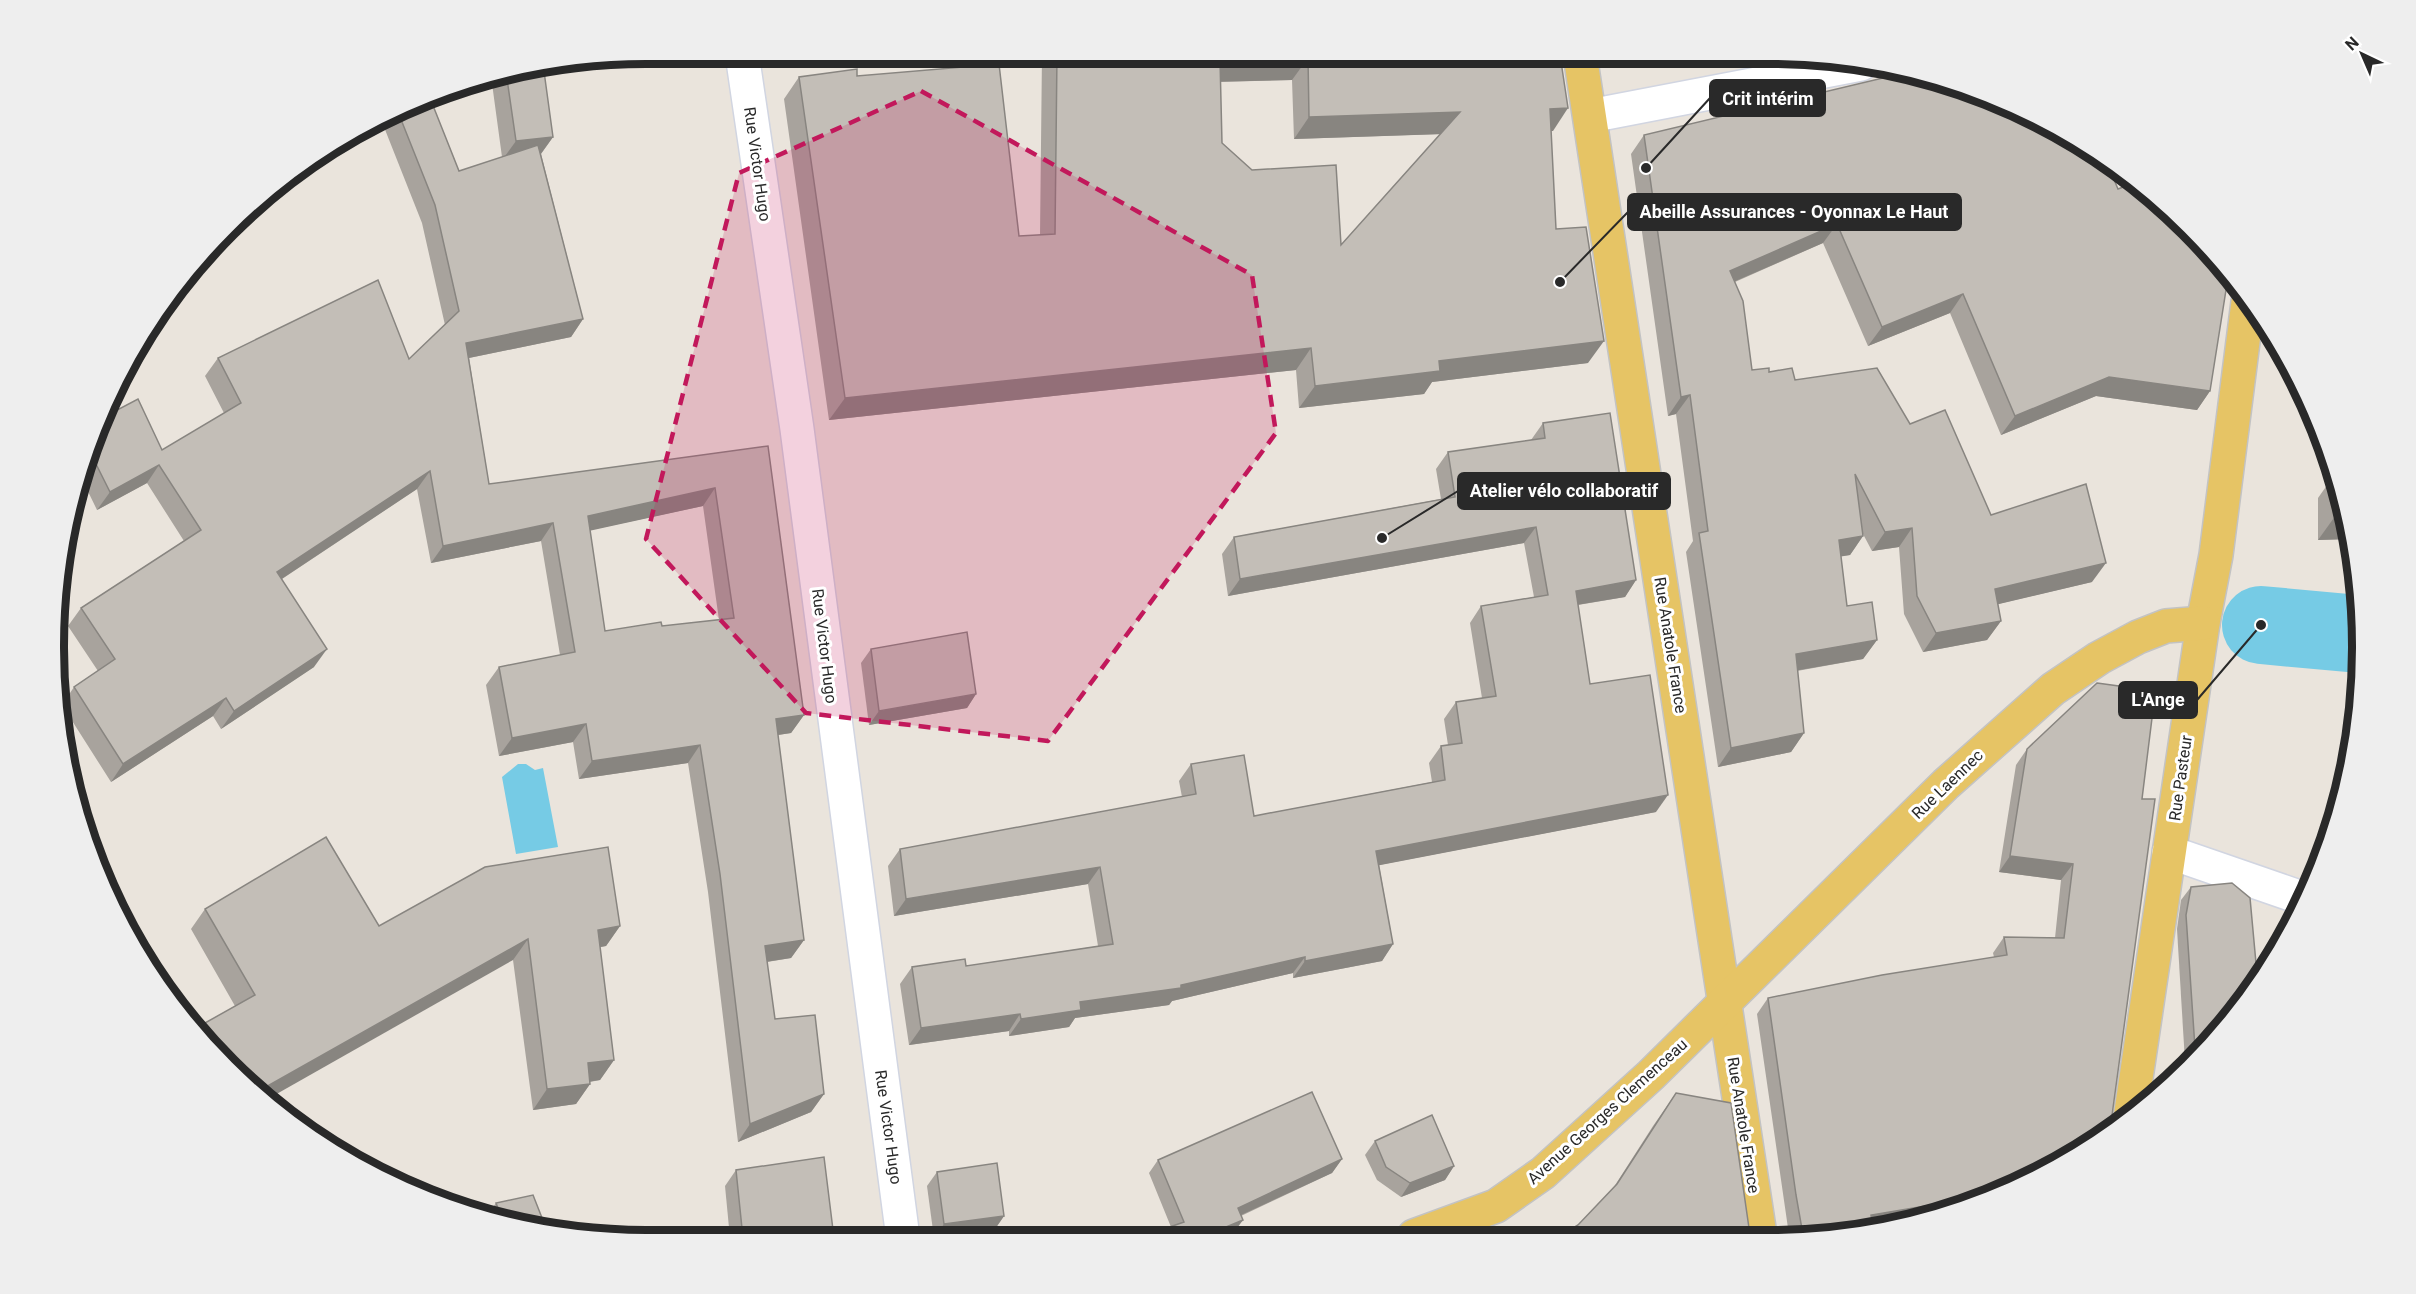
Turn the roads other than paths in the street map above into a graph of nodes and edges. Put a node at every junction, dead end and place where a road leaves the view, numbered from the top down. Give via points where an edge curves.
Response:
1 (743, 64) edge
2 (1581, 64) edge
3 (1838, 68) edge
4 (1590, 116) junction
5 (2246, 313) edge
6 (2203, 623) junction
7 (2169, 852) junction
8 (2295, 896) edge
9 (1725, 999) junction
10 (2136, 1099) edge
11 (902, 1230) edge
12 (1430, 1230) edge
13 (1760, 1230) edge

1 - 11 street, Rue Victor Hugo via 797,429
2 - 4 main road, Rue Anatole France
3 - 4 street
4 - 9 main road, Rue Anatole France
5 - 6 main road, Rue Pasteur via 2216,555
6 - 7 main road, Rue Pasteur
6 - 9 main road, Rue Laennec via 2166,626 2138,637 2053,689 1946,784
7 - 8 street
7 - 10 main road, Rue Pasteur
9 - 12 main road, Avenue Georges Clemenceau via 1651,1075 1543,1173 1496,1206
9 - 13 main road, Rue Anatole France

